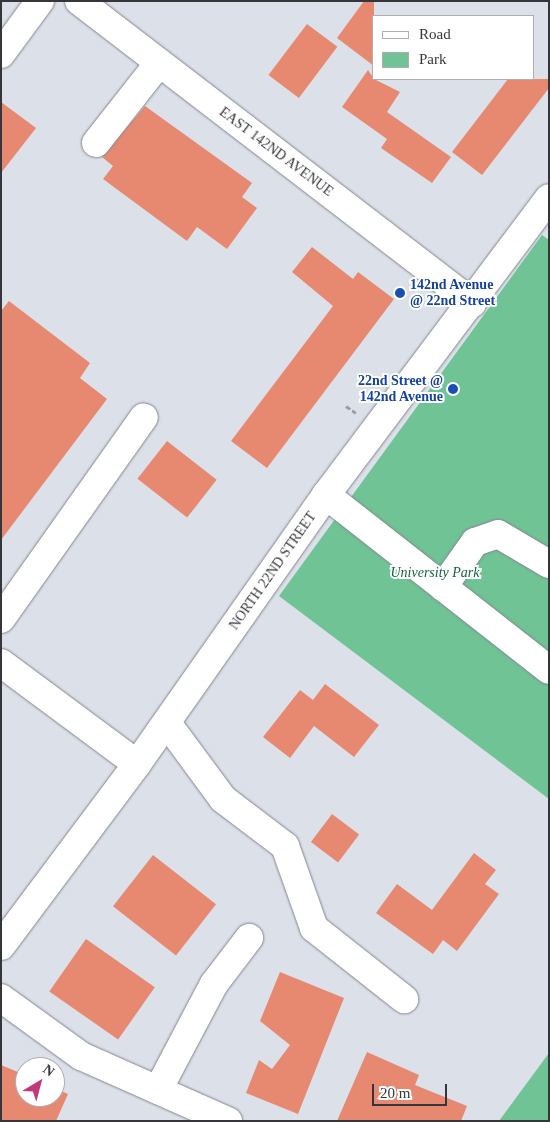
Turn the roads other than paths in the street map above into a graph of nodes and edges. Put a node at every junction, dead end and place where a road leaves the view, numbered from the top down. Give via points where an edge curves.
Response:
1 (40, 1) edge
2 (79, 1) edge
3 (1, 54) edge
4 (159, 63) junction
5 (96, 143) dead end
6 (549, 198) edge
7 (472, 303) junction
8 (144, 416) dead end
9 (326, 495) junction
10 (549, 564) edge
11 (443, 587) junction
12 (1, 620) edge
13 (1, 663) edge
14 (549, 670) edge
15 (167, 723) junction
16 (137, 764) junction
17 (249, 938) dead end
18 (1, 946) edge
19 (1, 998) edge
20 (404, 999) dead end
21 (158, 1090) junction
22 (228, 1121) edge

1 - 3 street
2 - 4 street, EAST 142ND AVENUE
4 - 5 street
4 - 7 street, EAST 142ND AVENUE
6 - 7 street, NORTH 22ND STREET
7 - 9 street, NORTH 22ND STREET
8 - 12 street
9 - 11 street
9 - 15 street, NORTH 22ND STREET
10 - 11 street via 498,534 475,542
11 - 14 street
13 - 16 street
15 - 16 street, NORTH 22ND STREET
15 - 20 street via 224,799 285,846 314,928
16 - 18 street, NORTH 22ND STREET
17 - 21 street via 214,984
19 - 21 street via 81,1056
21 - 22 street

